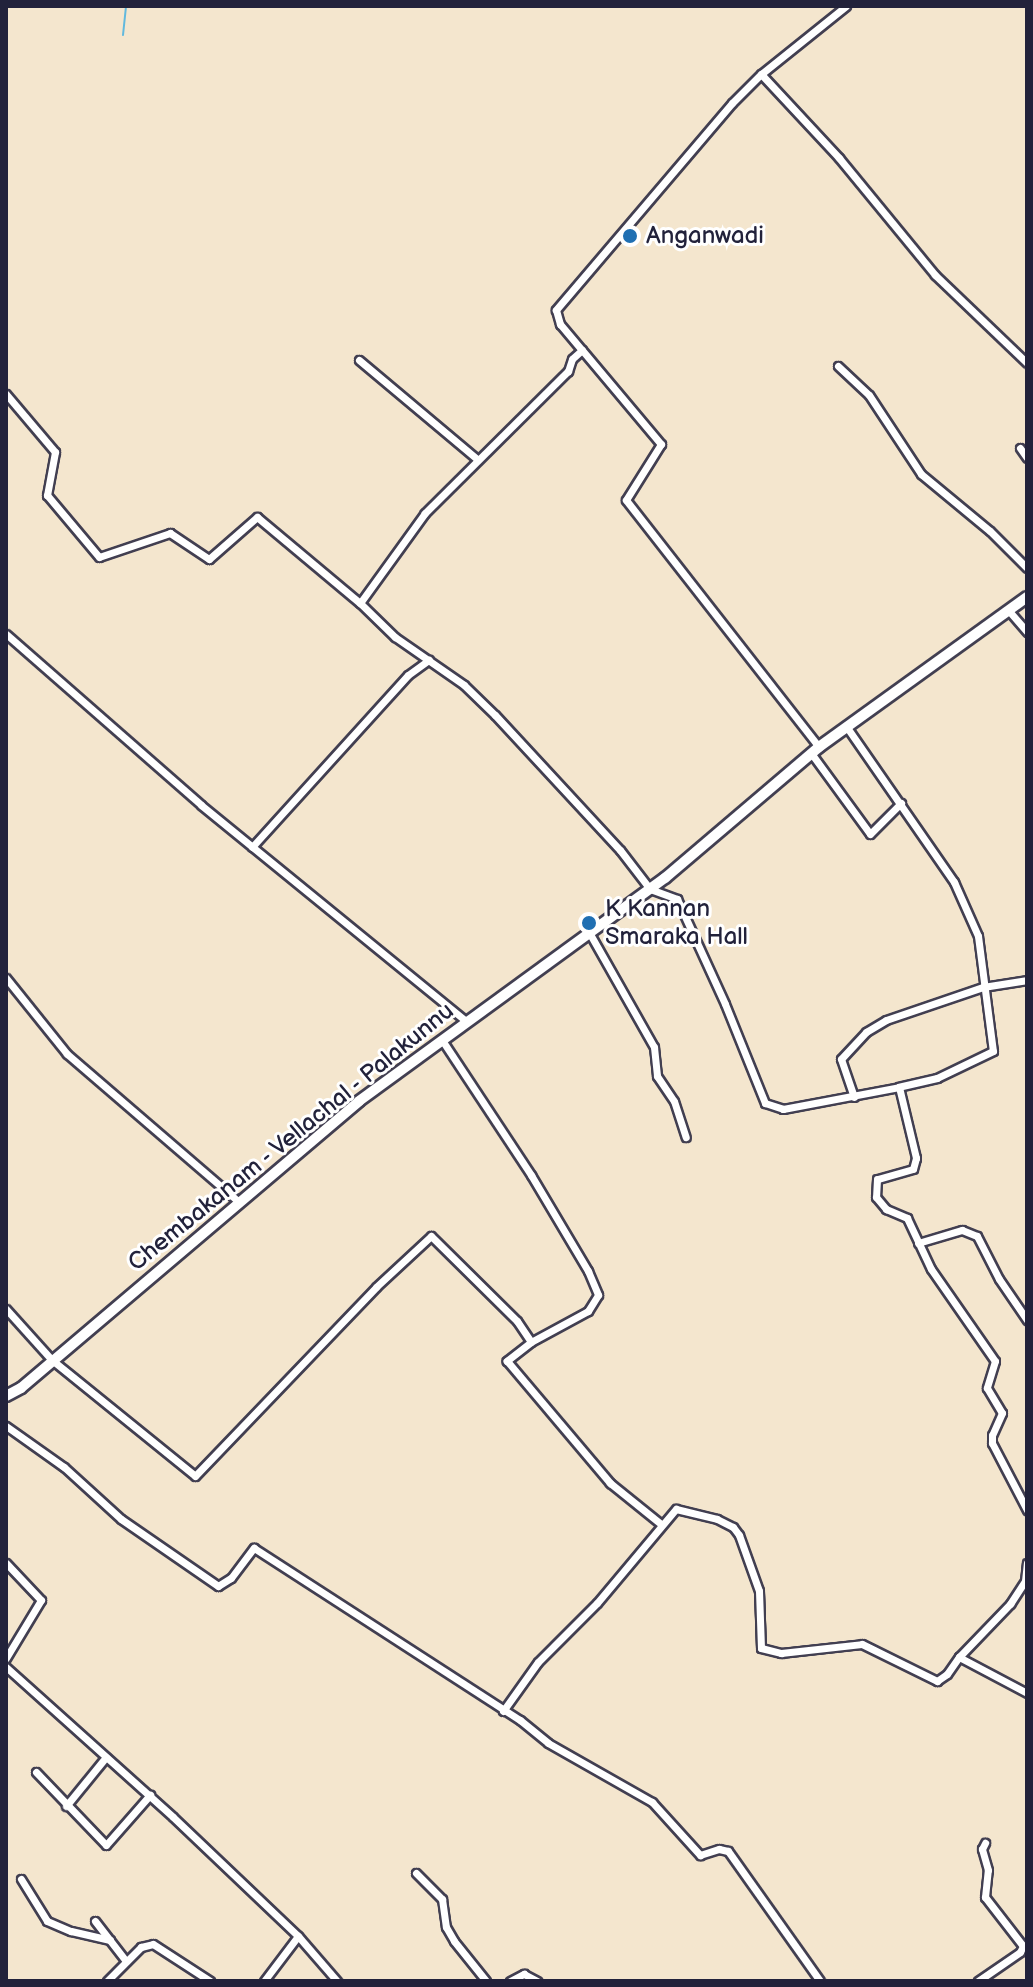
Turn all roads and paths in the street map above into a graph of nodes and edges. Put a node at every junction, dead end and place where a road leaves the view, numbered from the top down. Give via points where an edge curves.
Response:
1 (846, 6) edge
2 (761, 74) junction
3 (582, 350) junction
4 (359, 360) dead end
5 (1027, 363) edge
6 (838, 366) dead end
7 (6, 394) edge
8 (1020, 448) dead end
9 (1027, 458) edge
10 (478, 460) junction
11 (1027, 568) edge
12 (1027, 597) edge
13 (360, 603) junction
14 (1009, 611) junction
15 (1027, 632) edge
16 (6, 634) edge
17 (429, 660) junction
18 (846, 726) junction
19 (815, 750) junction
20 (901, 803) junction
21 (252, 847) junction
22 (650, 889) junction
23 (590, 934) junction
24 (6, 978) edge
25 (1027, 980) edge
26 (983, 987) junction
27 (466, 1021) junction
28 (442, 1040) junction
29 (899, 1087) junction
30 (854, 1097) junction
31 (686, 1137) dead end
32 (239, 1202) junction
33 (918, 1243) junction
34 (6, 1309) edge
35 (1027, 1320) edge
36 (531, 1342) junction
37 (52, 1360) junction
38 (6, 1396) edge
39 (6, 1426) edge
40 (1027, 1510) edge
41 (661, 1524) junction
42 (6, 1563) edge
43 (1027, 1563) edge
44 (959, 1657) junction
45 (6, 1658) edge
46 (6, 1667) edge
47 (1027, 1693) edge
48 (503, 1711) junction
49 (106, 1757) junction
50 (36, 1772) dead end
51 (150, 1795) junction
52 (66, 1806) junction
53 (985, 1843) dead end
54 (416, 1873) dead end
55 (21, 1879) dead end
56 (95, 1921) dead end
57 (298, 1936) junction
58 (110, 1940) junction
59 (126, 1961) junction
60 (107, 1981) edge
61 (210, 1981) edge
62 (264, 1981) edge
63 (337, 1981) edge
64 (486, 1981) edge
65 (510, 1981) edge
66 (537, 1981) edge
67 (820, 1981) edge
68 (978, 1981) edge

1 - 2 street
2 - 3 street via 556,310 560,324
2 - 5 street via 935,275
3 - 10 street via 568,371
3 - 19 street via 661,444 626,500
4 - 10 street
6 - 11 street via 869,395 921,474
7 - 13 street via 55,452 47,495 99,557 170,533 209,559 257,517
8 - 9 street
10 - 13 street via 425,513
12 - 14 main road, Chembakanam - Vellachal - Palakunnu
13 - 17 street
14 - 15 street
14 - 18 main road, Chembakanam - Vellachal - Palakunnu
16 - 21 street
17 - 21 street via 408,675
17 - 22 street via 495,715
18 - 19 main road, Chembakanam - Vellachal - Palakunnu
18 - 20 street
19 - 20 street via 870,834
19 - 22 main road, Chembakanam - Vellachal - Palakunnu
20 - 26 street via 954,882 978,936
21 - 27 street
22 - 23 main road, Chembakanam - Vellachal - Palakunnu
22 - 30 street via 677,899 765,1103 783,1109
23 - 27 main road, Chembakanam - Vellachal - Palakunnu
23 - 31 street via 654,1047 657,1076 674,1101
24 - 32 street via 67,1054
25 - 26 street
26 - 29 street via 993,1051 937,1078
26 - 30 street via 886,1020 866,1032 841,1059
27 - 28 main road, Chembakanam - Vellachal - Palakunnu
28 - 32 main road, Chembakanam - Vellachal - Palakunnu via 359,1101
28 - 36 street via 531,1175 598,1295 588,1311
29 - 30 street
29 - 33 street via 916,1158 913,1169 877,1179 876,1197 886,1209 907,1218
32 - 37 main road, Chembakanam - Vellachal - Palakunnu
33 - 35 street via 962,1230 977,1236
33 - 40 street via 995,1361 987,1388 1002,1413 992,1443
34 - 37 street
36 - 37 street via 517,1321 431,1236 195,1476
36 - 41 street via 507,1361 610,1483
37 - 38 main road, Chembakanam - Vellachal - Palakunnu
39 - 48 street via 64,1467 121,1519 218,1586 254,1548
41 - 44 street via 682,1509 733,1527 759,1591 758,1644 765,1650 801,1653 862,1644 937,1681
41 - 48 street via 597,1603 538,1662
42 - 45 street via 41,1600
43 - 44 street via 1025,1581 1010,1604
44 - 47 street
46 - 49 street
48 - 67 street via 652,1802 700,1855 728,1851
49 - 51 street
49 - 52 street
50 - 52 street
51 - 52 street via 106,1845
51 - 57 street
53 - 68 street via 985,1897 1023,1946
54 - 64 street via 442,1899 446,1927
55 - 58 street via 47,1921
56 - 58 street
57 - 62 street
57 - 63 street
58 - 59 street
59 - 60 street
59 - 61 street via 153,1944
65 - 66 street via 524,1974

